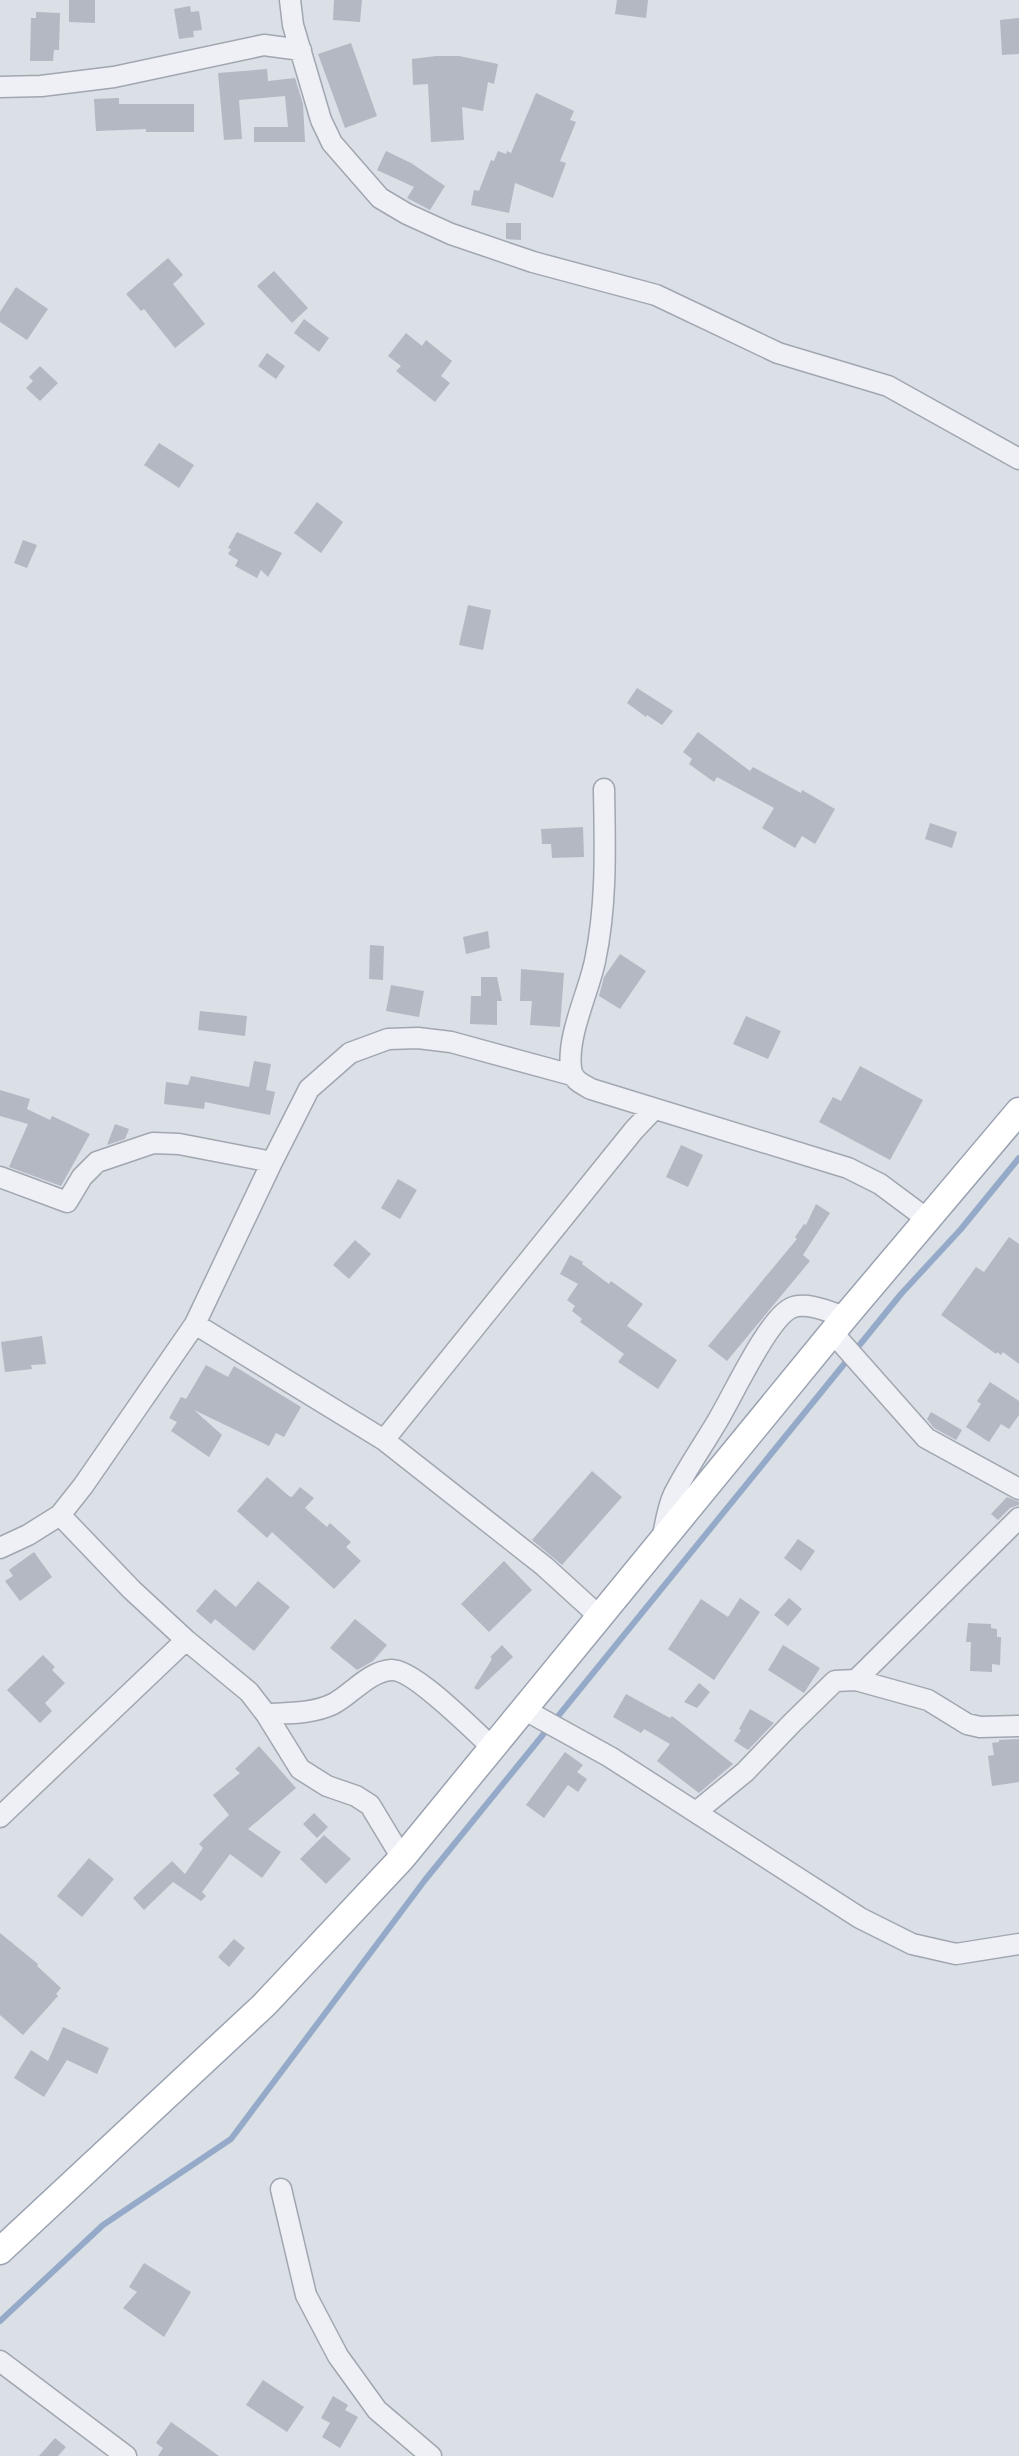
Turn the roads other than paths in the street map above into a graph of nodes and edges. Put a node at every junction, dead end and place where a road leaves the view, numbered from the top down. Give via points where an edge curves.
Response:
1 (290, 0) edge
2 (293, 25) junction
3 (264, 45) junction
4 (301, 50) junction
5 (0, 87) edge
6 (1014, 452) edge
7 (604, 789) dead end
8 (572, 1075) junction
9 (628, 1101) junction
10 (654, 1109) junction
11 (1015, 1123) edge
12 (634, 1130) junction
13 (272, 1162) junction
14 (0, 1177) edge
15 (927, 1219) junction
16 (195, 1324) junction
17 (838, 1325) junction
18 (384, 1440) junction
19 (1019, 1489) edge
20 (60, 1515) junction
21 (1019, 1518) edge
22 (661, 1543) junction
23 (0, 1548) edge
24 (600, 1617) junction
25 (186, 1640) junction
26 (856, 1680) junction
27 (525, 1710) junction
28 (266, 1714) junction
29 (1019, 1726) edge
30 (493, 1748) junction
31 (696, 1812) junction
32 (0, 1817) edge
33 (402, 1858) junction
34 (1019, 1944) edge
35 (281, 2189) dead end
36 (0, 2251) edge
37 (0, 2361) edge
38 (126, 2456) edge
39 (431, 2456) edge

1 - 2 street
2 - 3 street
2 - 4 street
3 - 4 street
3 - 5 street via 114,77
4 - 6 street via 332,143 380,198 407,214 533,262 656,295 778,353 888,386
7 - 8 street via 606,877 595,961 571,1048
8 - 9 street via 591,1089
8 - 13 street via 451,1042 388,1039 350,1053 309,1089
9 - 10 street
9 - 12 street
10 - 12 street
10 - 15 street via 848,1168
11 - 15 main road
12 - 18 street
13 - 14 street via 153,1143 97,1162 67,1202
13 - 16 street
15 - 17 main road
16 - 18 street
16 - 20 street
17 - 19 street via 926,1438
17 - 22 main road
17 - 22 street via 816,1308 796,1305 786,1311 749,1363 685,1474
18 - 24 street
20 - 23 street
20 - 25 street
21 - 26 street
22 - 24 main road
24 - 27 main road
25 - 28 street via 249,1692
25 - 32 street
26 - 29 street via 928,1700 967,1724
26 - 31 street via 835,1681 745,1772
27 - 30 main road
27 - 31 street
28 - 30 street via 332,1704 392,1670 428,1689
28 - 33 street via 300,1769 370,1805
30 - 33 main road
31 - 34 street via 860,1918 912,1944 956,1954
33 - 36 main road via 264,2005
35 - 39 street via 306,2295 338,2356 377,2410
37 - 38 street

